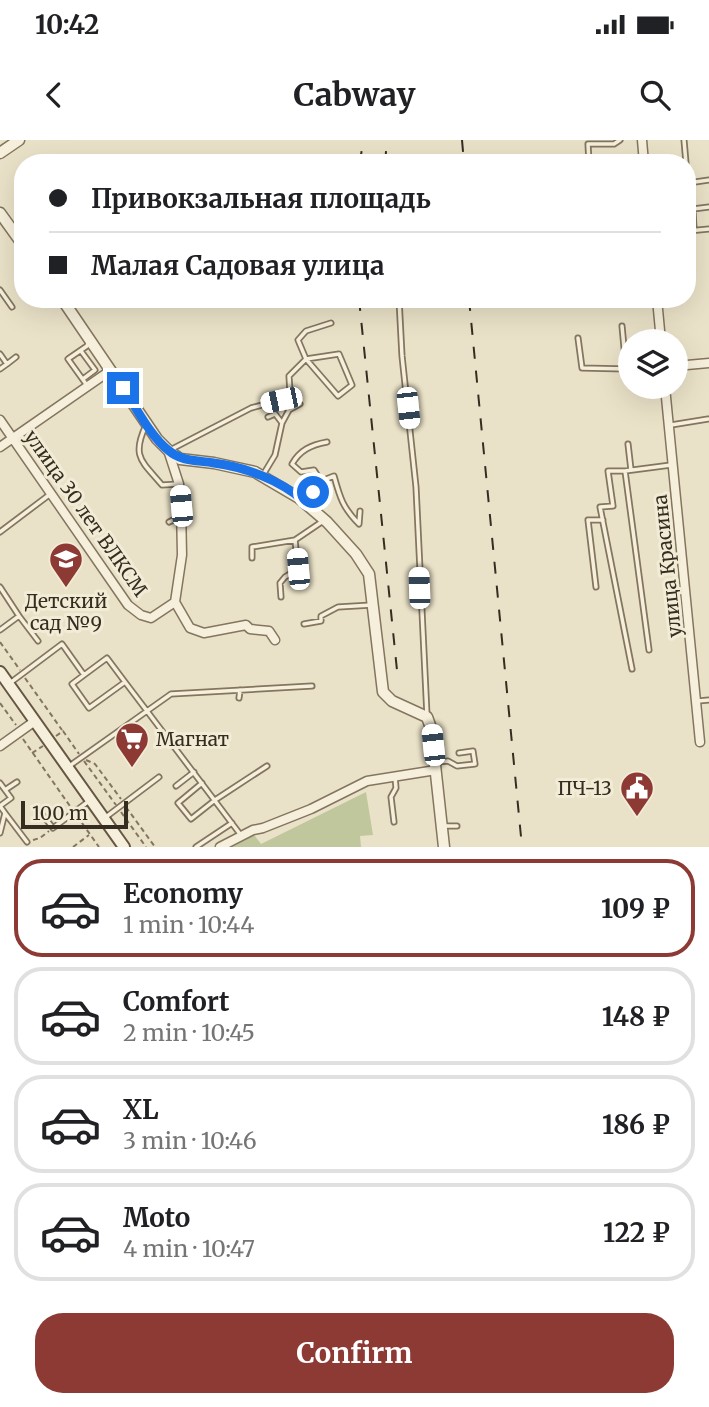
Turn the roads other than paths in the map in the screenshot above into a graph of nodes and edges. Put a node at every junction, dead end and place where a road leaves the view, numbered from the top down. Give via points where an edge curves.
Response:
1 (19, 140) edge
2 (620, 140) edge
3 (0, 153) edge
4 (588, 154) edge
5 (0, 214) edge
6 (4, 228) edge
7 (0, 290) edge
8 (12, 307) dead end
9 (67, 308) edge
10 (399, 308) edge
11 (658, 308) edge
12 (331, 323) dead end
13 (622, 326) dead end
14 (622, 329) edge
15 (660, 329) edge
16 (578, 338) dead end
17 (90, 340) junction
18 (81, 351) junction
19 (0, 354) edge
20 (16, 357) dead end
21 (306, 359) junction
22 (709, 363) edge
23 (7, 364) junction
24 (688, 365) edge
25 (114, 368) junction
26 (0, 369) edge
27 (618, 369) edge
28 (85, 383) junction
29 (666, 399) edge
30 (281, 400) junction
31 (267, 403) junction
32 (300, 404) dead end
33 (289, 410) junction
34 (275, 414) junction
35 (268, 417) dead end
36 (708, 419) edge
37 (0, 420) edge
38 (147, 423) junction
39 (282, 424) junction
40 (669, 425) junction
41 (12, 437) junction
42 (327, 442) dead end
43 (628, 444) dead end
44 (0, 447) edge
45 (168, 450) junction
46 (673, 464) junction
47 (631, 470) junction
48 (625, 471) junction
49 (262, 477) junction
50 (321, 481) junction
51 (179, 484) junction
52 (51, 493) junction
53 (304, 501) junction
54 (360, 510) dead end
55 (181, 516) junction
56 (325, 520) junction
57 (603, 520) junction
58 (169, 522) dead end
59 (0, 532) edge
60 (295, 540) junction
61 (252, 558) dead end
62 (0, 587) edge
63 (596, 587) dead end
64 (281, 597) dead end
65 (175, 603) junction
66 (374, 604) junction
67 (19, 616) junction
68 (304, 624) dead end
69 (0, 630) edge
70 (275, 640) dead end
71 (38, 641) dead end
72 (649, 650) dead end
73 (632, 669) dead end
74 (0, 672) edge
75 (84, 675) junction
76 (125, 682) junction
77 (9, 684) junction
78 (312, 686) dead end
79 (240, 690) junction
80 (240, 698) dead end
81 (709, 700) edge
82 (696, 701) junction
83 (147, 711) junction
84 (427, 717) junction
85 (35, 721) junction
86 (700, 742) dead end
87 (0, 746) edge
88 (459, 753) dead end
89 (267, 766) dead end
90 (435, 766) junction
91 (68, 768) junction
92 (194, 772) junction
93 (395, 775) junction
94 (159, 777) dead end
95 (17, 782) dead end
96 (0, 783) edge
97 (202, 783) junction
98 (176, 786) dead end
99 (5, 790) junction
100 (90, 799) junction
101 (215, 800) junction
102 (0, 806) edge
103 (37, 808) dead end
104 (5, 813) junction
105 (104, 818) junction
106 (394, 822) dead end
107 (232, 823) junction
108 (457, 825) dead end
109 (0, 833) edge
110 (242, 835) junction
111 (440, 837) edge
112 (26, 842) road end
113 (124, 847) edge
114 (196, 847) edge
115 (220, 847) edge

1 - 3 street
2 - 4 lane via 588,145
5 - 6 street
7 - 8 lane
9 - 17 street
10 - 84 lane via 416,487
11 - 15 street
12 - 21 lane via 306,331 298,340
13 - 14 lane
16 - 27 lane via 582,368
17 - 18 lane
17 - 25 street
18 - 28 lane via 95,370
18 - 28 lane via 68,359
19 - 23 lane
20 - 23 lane
21 - 21 lane via 338,396 352,385 339,354
21 - 30 lane via 289,376 290,393
22 - 24 street
23 - 26 lane
25 - 28 street
25 - 38 street
28 - 41 street
29 - 40 street, улица Красина
30 - 31 lane
30 - 33 lane
31 - 34 lane
31 - 45 lane
32 - 33 lane
33 - 39 lane
34 - 35 lane
34 - 39 lane
36 - 40 lane
37 - 41 street, улица 30 лет ВЛКСМ
38 - 45 street
38 - 51 lane via 139,440 139,458 162,485
39 - 49 lane via 275,455
40 - 46 street, улица Красина
41 - 44 street
41 - 52 street, улица 30 лет ВЛКСМ
42 - 50 lane via 299,453 292,464 301,472 314,470
43 - 47 lane
45 - 49 street via 180,458
45 - 51 street
46 - 47 lane
46 - 82 street, улица Красина
47 - 48 lane
48 - 57 lane via 608,471 613,506 600,507
48 - 72 lane
49 - 53 street
50 - 53 lane
50 - 54 lane via 334,476 346,511 359,524
51 - 55 street
52 - 59 lane
52 - 65 street, улица 30 лет ВЛКСМ via 128,605 151,618
53 - 56 street
55 - 58 lane
55 - 65 street via 182,555
56 - 60 lane
56 - 66 street via 369,574
57 - 63 lane via 588,520
57 - 73 lane
60 - 61 lane via 252,547
60 - 64 lane via 298,569 280,583
62 - 67 lane
65 - 70 street via 190,628 204,633 246,625 270,631
66 - 68 lane via 338,607 321,616 321,621
66 - 84 street via 383,692
67 - 69 lane
67 - 71 lane
74 - 77 main road
75 - 76 lane via 107,658
75 - 76 lane via 72,684 89,708
75 - 77 lane via 62,644
76 - 83 lane
77 - 85 main road
78 - 79 lane
79 - 80 lane
79 - 83 lane via 170,694
81 - 82 lane
82 - 86 street, улица Красина
83 - 91 lane
83 - 92 lane
84 - 90 street
85 - 87 street
85 - 91 main road
88 - 90 lane via 473,751 475,764 457,766 448,761
89 - 101 lane
90 - 93 street
90 - 111 street
91 - 100 main road
92 - 97 lane
92 - 98 lane
93 - 106 lane via 391,797
93 - 110 street via 367,781 312,809
94 - 105 lane
95 - 99 lane
96 - 99 lane
97 - 101 lane
97 - 101 lane via 177,803 191,819
99 - 102 lane via 11,798
100 - 103 lane via 53,828
100 - 105 main road
101 - 107 lane
102 - 104 lane
104 - 109 lane
104 - 112 lane
105 - 113 main road
107 - 110 lane
107 - 114 lane
108 - 111 lane
110 - 115 street

